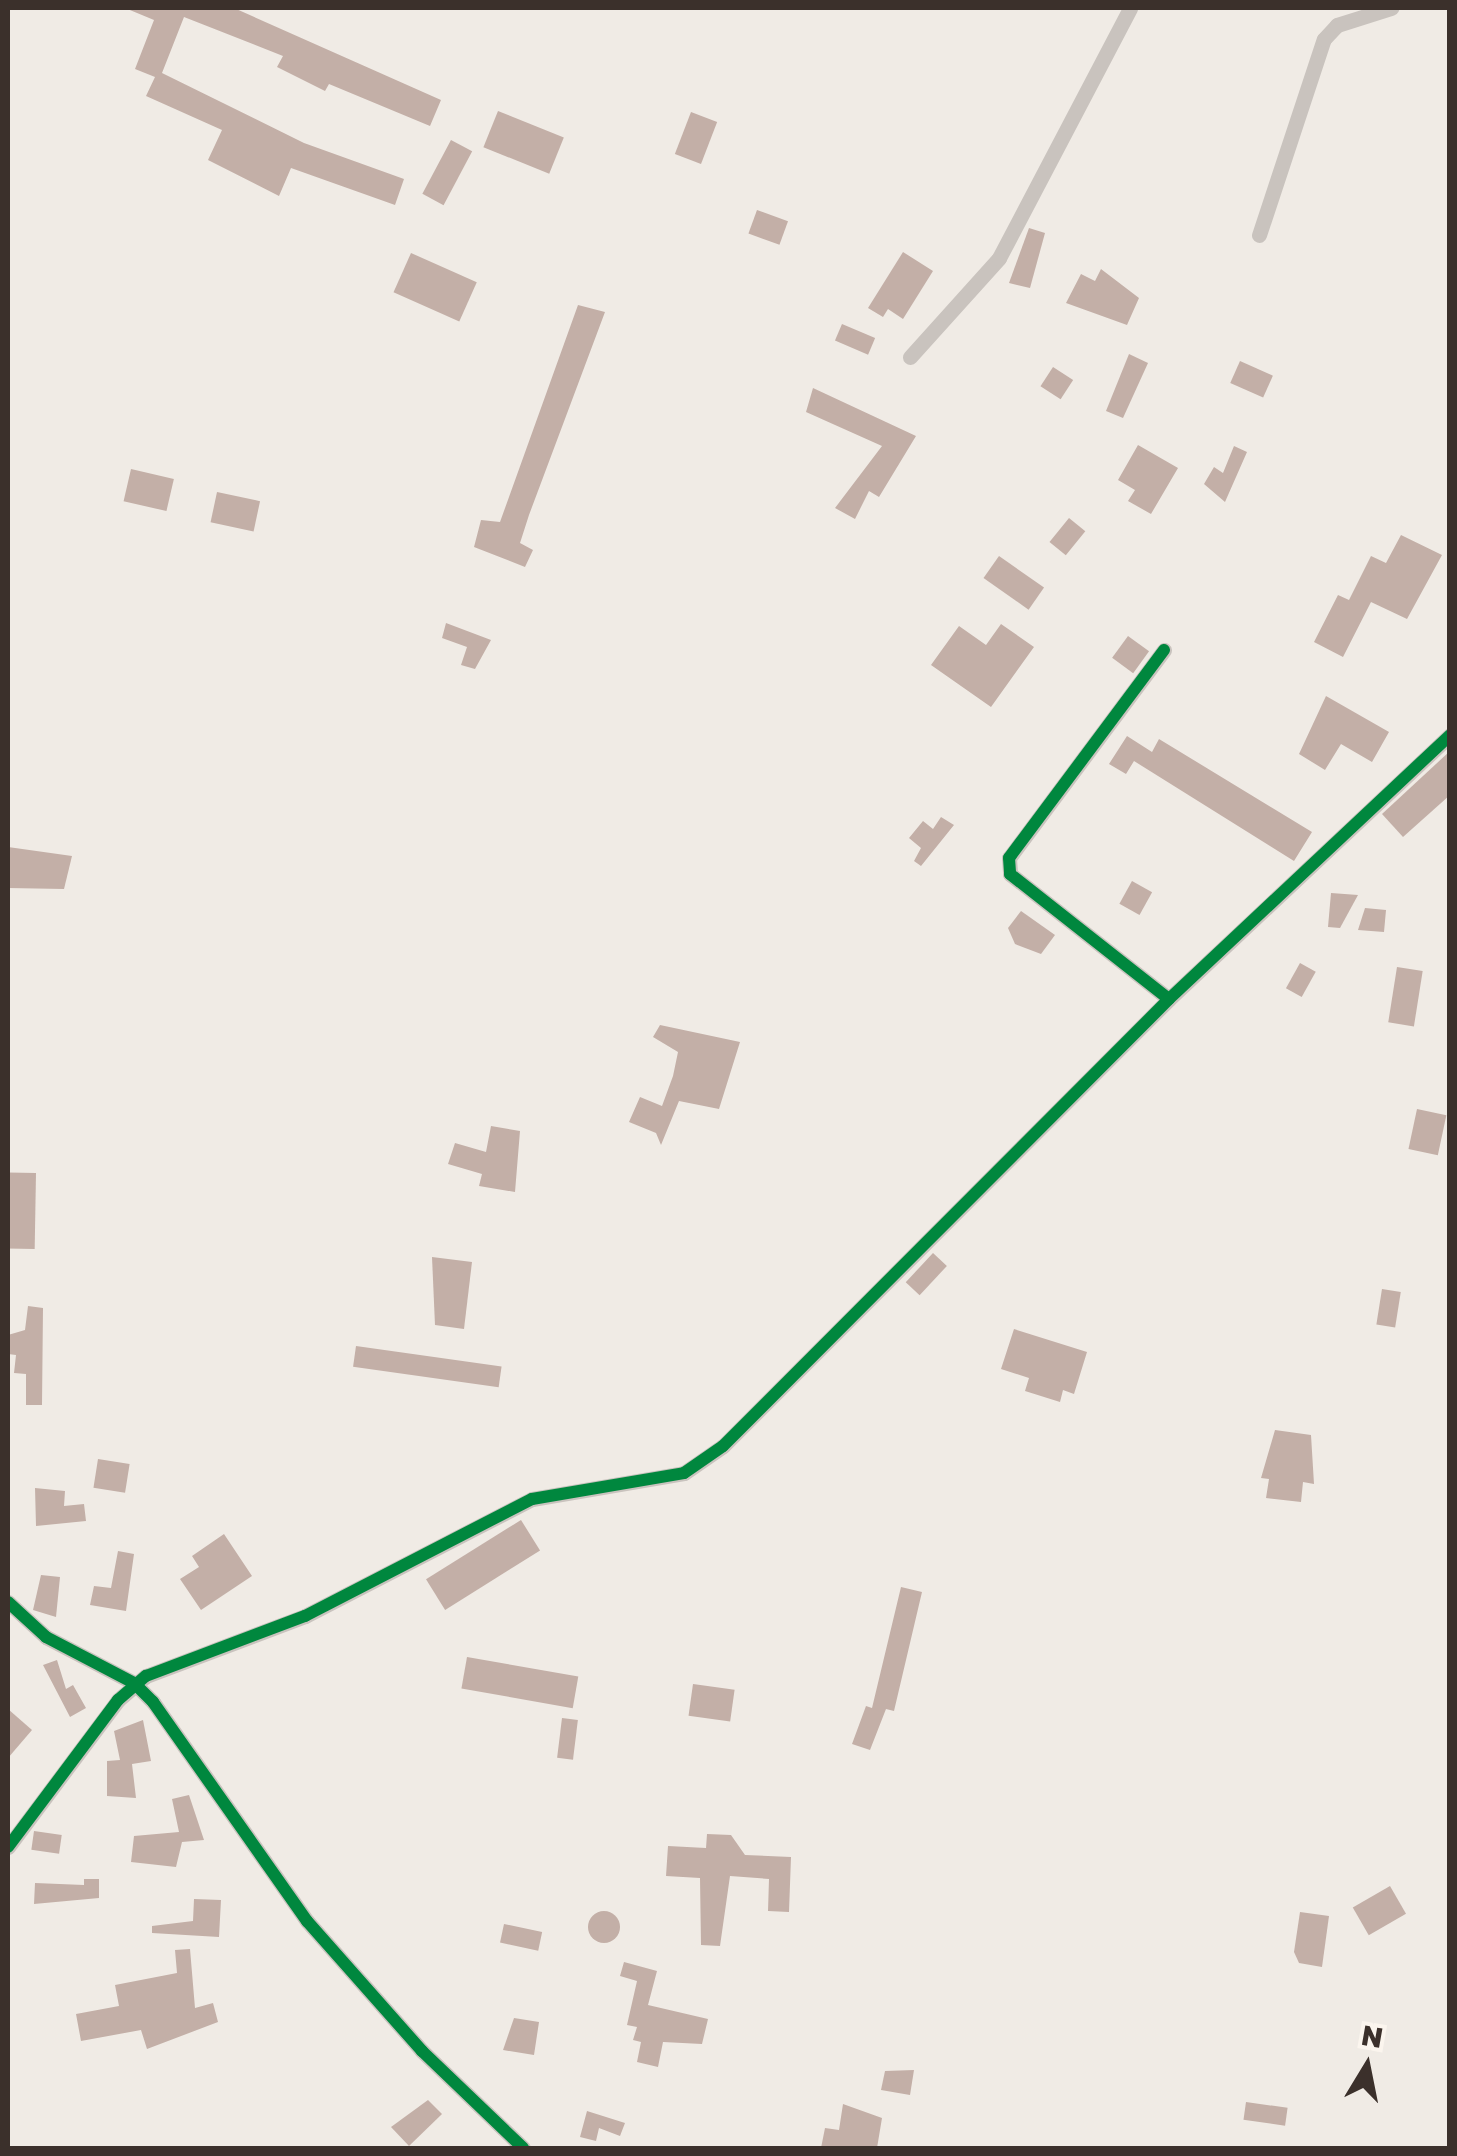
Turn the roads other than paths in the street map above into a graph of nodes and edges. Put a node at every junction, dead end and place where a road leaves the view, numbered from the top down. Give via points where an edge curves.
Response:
1 (1130, 8) edge
2 (1390, 8) edge
3 (1259, 235) dead end
4 (910, 357) dead end
5 (1164, 650) dead end
6 (1450, 736) edge
7 (1169, 999) junction
8 (8, 1602) edge
9 (134, 1683) junction
10 (8, 1847) edge
11 (523, 2148) edge

1 - 4 street via 999,258
2 - 3 street via 1337,24 1324,39
5 - 7 street via 1009,858 1010,874
6 - 7 street
7 - 9 street via 752,1422 684,1473 532,1499 406,1570
8 - 9 street via 46,1637
9 - 10 street
9 - 11 street via 307,1921 422,2051

